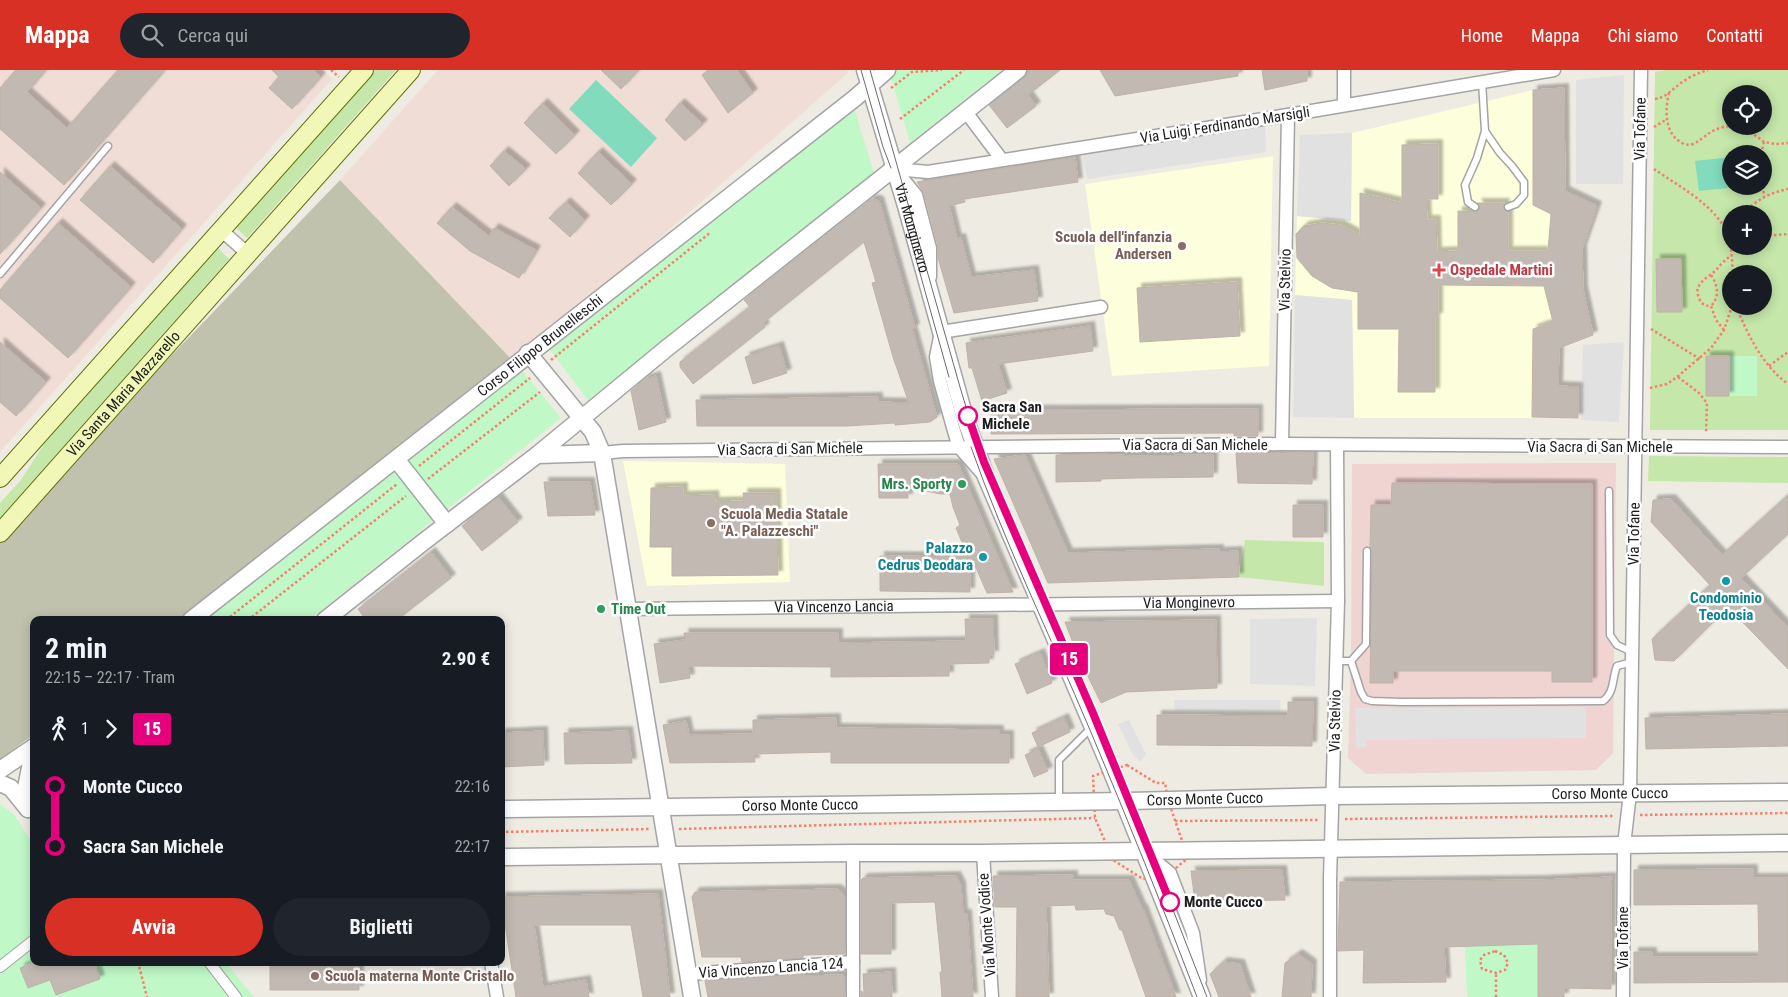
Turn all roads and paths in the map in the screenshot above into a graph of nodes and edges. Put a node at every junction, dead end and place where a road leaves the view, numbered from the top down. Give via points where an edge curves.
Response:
1 (364, 70) edge
2 (411, 70) edge
3 (887, 70) edge
4 (942, 70) edge
5 (964, 70) edge
6 (1018, 70) edge
7 (1344, 70) edge
8 (1554, 70) edge
9 (1641, 70) edge
10 (1708, 70) edge
11 (868, 78) edge
12 (1482, 82) junction
13 (1669, 93) junction
14 (1655, 99) dead end
15 (875, 101) junction
16 (1344, 105) junction
17 (966, 112) junction
18 (1288, 115) junction
19 (900, 119) dead end
20 (1667, 119) junction
21 (1654, 127) dead end
22 (1722, 127) edge
23 (1485, 131) junction
24 (1755, 135) edge
25 (1764, 142) junction
26 (1788, 143) edge
27 (1763, 145) edge
28 (108, 146) dead end
29 (1002, 160) junction
30 (895, 169) junction
31 (1654, 169) dead end
32 (1788, 189) edge
33 (1764, 196) joint
34 (1751, 205) edge
35 (1475, 207) dead end
36 (1508, 207) dead end
37 (1722, 224) edge
38 (221, 230) junction
39 (712, 231) dead end
40 (1788, 234) edge
41 (1772, 235) edge
42 (247, 253) junction
43 (1732, 256) joint
44 (1732, 265) edge
45 (0, 274) edge
46 (1711, 274) junction
47 (1711, 306) junction
48 (1101, 307) dead end
49 (1729, 315) edge
50 (1740, 315) edge
51 (1651, 328) dead end
52 (1724, 330) junction
53 (940, 332) junction
54 (1788, 352) edge
55 (528, 354) junction
56 (1700, 359) junction
57 (1769, 366) junction
58 (541, 368) junction
59 (1678, 377) junction
60 (1788, 384) edge
61 (1650, 388) dead end
62 (581, 418) junction
63 (1282, 444) junction
64 (1336, 445) junction
65 (967, 447) junction
66 (1635, 447) junction
67 (1706, 447) junction
68 (1788, 447) edge
69 (602, 453) junction
70 (537, 455) junction
71 (396, 459) junction
72 (408, 474) junction
73 (0, 478) edge
74 (1609, 491) dead end
75 (447, 524) junction
76 (0, 533) edge
77 (1367, 551) dead end
78 (1338, 601) junction
79 (1039, 603) junction
80 (628, 608) junction
81 (196, 616) edge
82 (231, 616) edge
83 (330, 616) edge
84 (1632, 657) junction
85 (1337, 661) junction
86 (1351, 661) junction
87 (1093, 726) junction
88 (30, 750) edge
89 (30, 768) edge
90 (0, 770) edge
91 (1112, 770) junction
92 (0, 783) edge
93 (1788, 792) edge
94 (1630, 793) junction
95 (1333, 796) junction
96 (1124, 800) junction
97 (1168, 800) junction
98 (1059, 801) junction
99 (1094, 801) junction
100 (30, 805) edge
101 (661, 806) junction
102 (505, 809) edge
103 (30, 812) edge
104 (1788, 814) edge
105 (1627, 815) junction
106 (1095, 818) junction
107 (1333, 819) junction
108 (1175, 822) junction
109 (665, 829) junction
110 (505, 832) edge
111 (1788, 843) edge
112 (1624, 845) junction
113 (1331, 849) junction
114 (1109, 851) junction
115 (1144, 851) junction
116 (1186, 851) junction
117 (853, 852) junction
118 (982, 853) junction
119 (670, 854) junction
120 (505, 857) edge
121 (1162, 875) junction
122 (30, 943) edge
123 (853, 962) junction
124 (139, 966) edge
125 (212, 966) edge
126 (492, 966) edge
127 (0, 967) edge
128 (1496, 973) junction
129 (689, 974) junction
130 (1199, 995) edge
131 (147, 997) edge
132 (236, 997) edge
133 (497, 997) edge
134 (692, 997) edge
135 (853, 997) edge
136 (992, 997) edge
137 (1330, 997) edge
138 (1496, 997) edge
139 (1623, 997) edge

1 - 38 main road
2 - 42 main road, Via Santa Maria Mazzarello
3 - 11 street, Corso Filippo Brunelleschi
4 - 15 path via 912,72
5 - 19 path
6 - 17 street
7 - 16 street
8 - 12 street, Via Luigi Ferdinando Marsigli
9 - 66 street, Via Tofane
10 - 13 path via 1688,78
11 - 15 street, Via Monginevro
11 - 55 street, Corso Filippo Brunelleschi
12 - 16 street, Via Luigi Ferdinando Marsigli
12 - 23 lane
13 - 14 path
13 - 20 path
15 - 30 street, Via Monginevro
16 - 18 street, Via Luigi Ferdinando Marsigli
17 - 29 street
17 - 30 street
18 - 29 street, Via Luigi Ferdinando Marsigli
18 - 63 street, Via Stelvio
20 - 21 path
20 - 22 path via 1677,140 1686,145 1695,144
23 - 35 lane via 1465,185 1468,202
23 - 36 lane via 1524,182 1524,194 1516,204
24 - 25 path
25 - 26 path
25 - 27 path
28 - 45 lane
29 - 30 street, Via Luigi Ferdinando Marsigli via 928,172
30 - 53 street, Via Monginevro
30 - 62 street
31 - 37 path via 1708,207
32 - 33 path
33 - 34 path
38 - 42 street
38 - 73 main road
39 - 58 path
40 - 41 path
42 - 76 main road, Via Santa Maria Mazzarello
43 - 44 path
43 - 46 path
46 - 47 path via 1718,292
46 - 47 path via 1700,282 1698,288 1702,304
47 - 52 path
48 - 53 street
49 - 52 path
50 - 57 path via 1758,353
51 - 56 path
52 - 56 path
53 - 65 street, Via Monginevro
54 - 57 path
55 - 58 street
55 - 71 street, Corso Filippo Brunelleschi
56 - 59 path
57 - 60 path
58 - 62 street
58 - 72 path
59 - 61 path
59 - 67 path via 1707,403
62 - 69 street via 593,432
62 - 70 street
63 - 64 street, Via Sacra di San Michele
63 - 65 street, Via Sacra di San Michele
64 - 66 street, Via Sacra di San Michele
64 - 78 street, Via Stelvio
65 - 69 street, Via Sacra di San Michele
65 - 79 street, Via Monginevro via 986,477
66 - 67 street, Via Sacra di San Michele
66 - 84 street, Via Tofane
67 - 68 street, Via Sacra di San Michele
69 - 70 street
69 - 80 street
70 - 75 street
71 - 72 street
71 - 81 street, Corso Filippo Brunelleschi
72 - 75 street
72 - 82 path
74 - 84 lane via 1610,635
75 - 83 street
77 - 86 lane via 1366,644
78 - 79 street, Via Monginevro
78 - 85 street, Via Stelvio
79 - 80 street, Via Vincenzo Lancia
79 - 87 street, Via Monginevro
80 - 101 street
84 - 86 lane via 1616,666 1612,688 1604,701 1372,701 1365,699 1361,692
84 - 94 street, Via Tofane
85 - 86 lane
85 - 95 street, Via Stelvio
87 - 91 street, Via Monginevro
87 - 98 lane via 1059,760
88 - 90 street
89 - 100 street via 26,788
91 - 96 street, Via Monginevro
91 - 97 path via 1127,765 1156,783 1165,783
91 - 99 path via 1093,776
92 - 103 street via 11,788
93 - 94 street, Corso Monte Cucco
94 - 95 street, Corso Monte Cucco
94 - 105 street, Via Tofane
95 - 97 street, Corso Monte Cucco
95 - 107 street, Via Stelvio
96 - 97 street, Corso Monte Cucco
96 - 99 street, Corso Monte Cucco
96 - 115 street, Via Monginevro
97 - 108 path
98 - 99 street, Corso Monte Cucco
98 - 101 street, Corso Monte Cucco
99 - 106 path
101 - 102 street, Corso Monte Cucco
101 - 109 street
104 - 105 path
105 - 107 path
105 - 112 street, Via Tofane
106 - 109 path
106 - 114 path
107 - 108 path
107 - 113 street, Via Stelvio
108 - 116 path
109 - 110 path
109 - 119 street
111 - 112 street
112 - 113 street
112 - 139 street, Via Tofane
113 - 116 street
113 - 137 street, Via Stelvio
114 - 115 street
114 - 118 street
114 - 121 path via 1113,860 1143,879
115 - 116 street
115 - 121 street, Via Monginevro
116 - 121 path via 1188,858
117 - 118 street
117 - 119 street
117 - 123 street
118 - 136 street, Via Monte Vodice
119 - 120 street
119 - 129 street
121 - 130 street, Via Monginevro
121 - 130 street, Via Monginevro via 1193,933
122 - 127 street
123 - 129 street, Via Vincenzo Lancia 124
123 - 135 street
124 - 131 path
125 - 132 street
126 - 133 street
128 - 128 path via 1504,970 1508,963 1504,955 1495,951 1484,954 1480,960 1482,969
128 - 138 path
129 - 134 street

